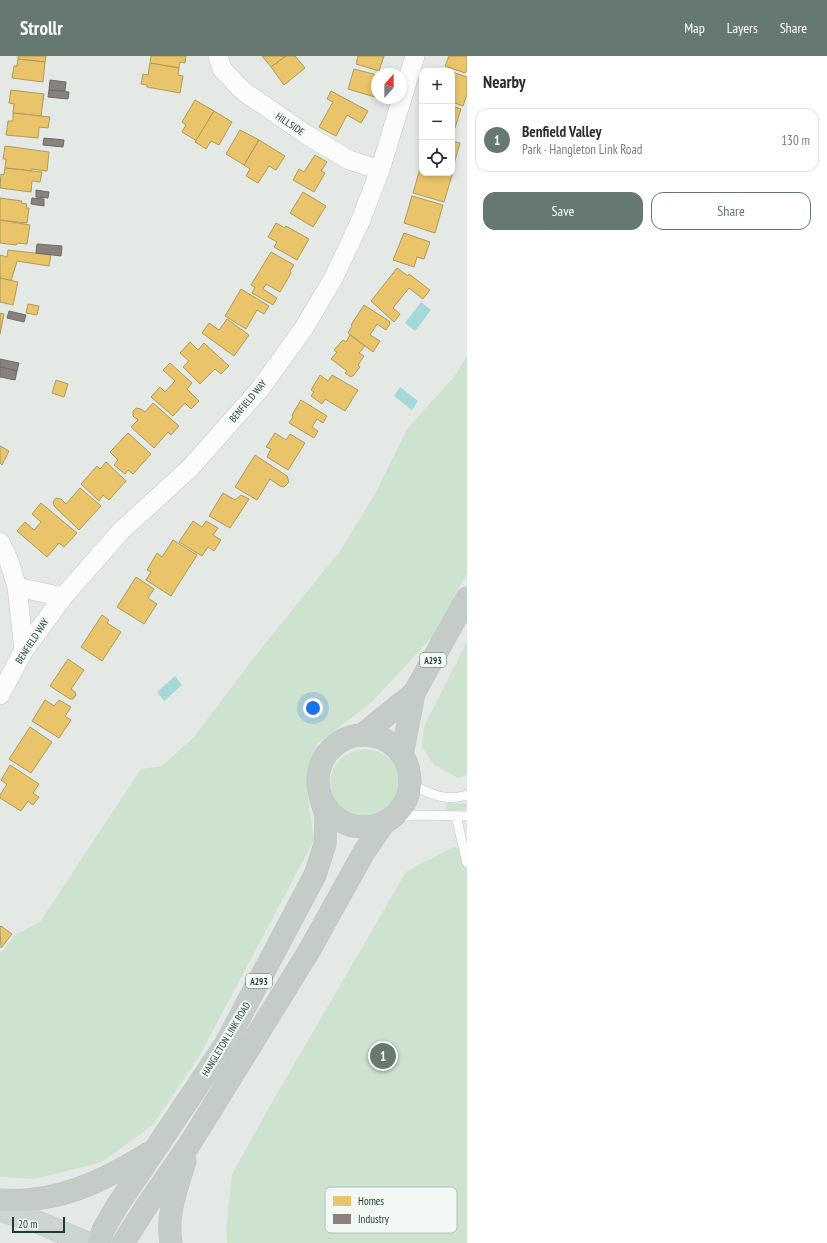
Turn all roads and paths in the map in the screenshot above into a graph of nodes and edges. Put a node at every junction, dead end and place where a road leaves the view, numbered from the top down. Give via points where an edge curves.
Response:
1 (218, 56) edge
2 (415, 56) edge
3 (380, 170) junction
4 (0, 542) edge
5 (17, 587) junction
6 (63, 597) junction
7 (467, 598) edge
8 (24, 650) junction
9 (414, 693) junction
10 (0, 695) edge
11 (362, 735) junction
12 (402, 755) junction
13 (410, 784) junction
14 (467, 795) edge
15 (321, 799) junction
16 (456, 816) junction
17 (467, 816) edge
18 (388, 820) junction
19 (467, 863) edge
20 (191, 1142) junction
21 (155, 1149) junction
22 (0, 1200) edge
23 (0, 1210) edge
24 (87, 1243) edge
25 (99, 1243) edge
26 (123, 1243) edge
27 (172, 1243) edge

1 - 3 street, HILLSIDE via 222,69 243,91 349,160
2 - 3 street, BENFIELD WAY
3 - 6 street, BENFIELD WAY via 360,222 334,277 304,328 260,389 190,468 121,531
4 - 5 street via 9,560
5 - 6 street
5 - 8 street
6 - 8 street, BENFIELD WAY
7 - 9 highway, A293
8 - 10 street, BENFIELD WAY
9 - 11 highway, A293
9 - 12 highway, A293
11 - 12 highway via 390,742
11 - 15 highway via 346,738 333,746 323,759 318,773
12 - 13 highway via 409,770
13 - 14 lane via 437,796 455,798
13 - 18 highway via 407,798 398,813
15 - 18 highway via 329,812 341,822 352,826 368,827
15 - 21 highway, HANGLETON LINK ROAD / A293 via 326,816 325,844 315,875 225,1045
16 - 17 lane
16 - 18 lane via 416,815
16 - 19 lane
18 - 20 highway, A293 via 364,852 309,951
20 - 26 highway, A293
20 - 27 highway, A293 via 173,1199 170,1228
21 - 22 highway, A293 via 112,1174 80,1188 35,1199
21 - 25 highway, HANGLETON LINK ROAD / A293 via 110,1216
23 - 24 main road via 40,1223

